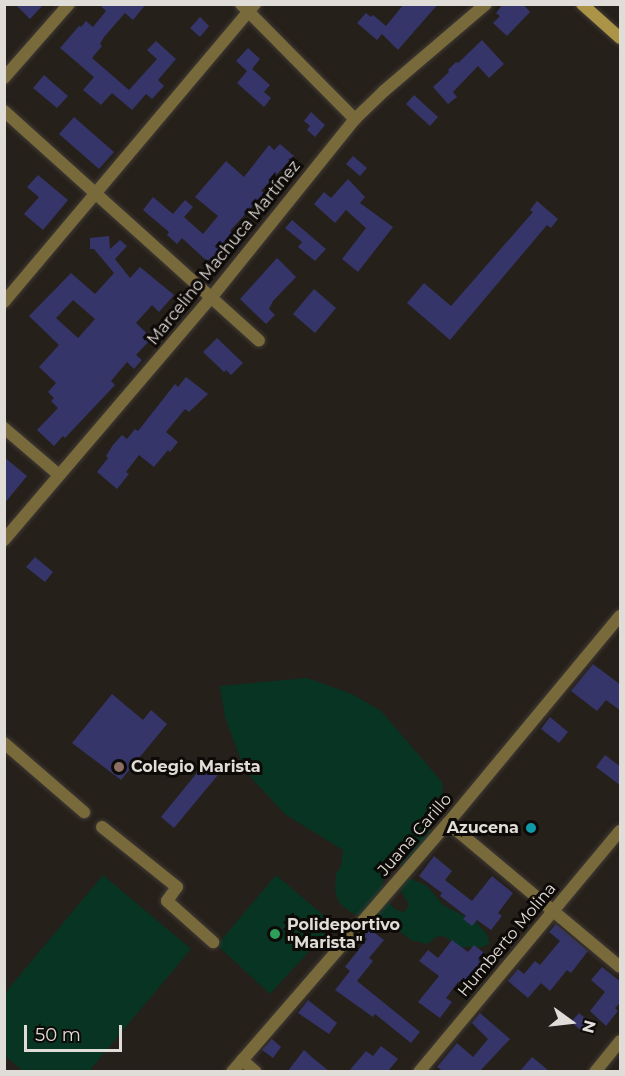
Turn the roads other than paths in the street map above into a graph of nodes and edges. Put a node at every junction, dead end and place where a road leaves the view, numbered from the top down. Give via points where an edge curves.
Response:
1 (69, 4) edge
2 (486, 4) edge
3 (582, 4) edge
4 (248, 7) edge
5 (621, 38) edge
6 (4, 78) edge
7 (4, 111) edge
8 (355, 119) junction
9 (96, 194) junction
10 (212, 298) junction
11 (4, 302) edge
12 (259, 341) dead end
13 (4, 428) edge
14 (59, 475) junction
15 (4, 540) edge
16 (621, 616) edge
17 (4, 743) edge
18 (84, 812) dead end
19 (448, 823) junction
20 (102, 827) dead end
21 (621, 831) edge
22 (553, 911) junction
23 (213, 942) dead end
24 (621, 968) edge
25 (621, 1041) edge
26 (242, 1060) junction
27 (232, 1071) edge
28 (256, 1071) edge
29 (419, 1071) edge
30 (595, 1071) edge

1 - 6 street
2 - 8 street, Marcelino Machuca Martínez
3 - 5 street
4 - 8 street
4 - 9 street
7 - 9 street
8 - 10 street, Marcelino Machuca Martínez
9 - 10 street
9 - 11 street
10 - 12 street
10 - 14 street, Marcelino Machuca Martínez
13 - 14 street
14 - 15 street, Marcelino Machuca Martínez
16 - 19 street, Juana Carillo
17 - 18 street
19 - 22 street
19 - 26 street, Juana Carillo
20 - 23 street via 177,887 167,901
21 - 22 street, Humberto Molina
22 - 24 street
22 - 29 street, Humberto Molina
25 - 30 street
26 - 27 street, Juana Carillo
26 - 28 street

